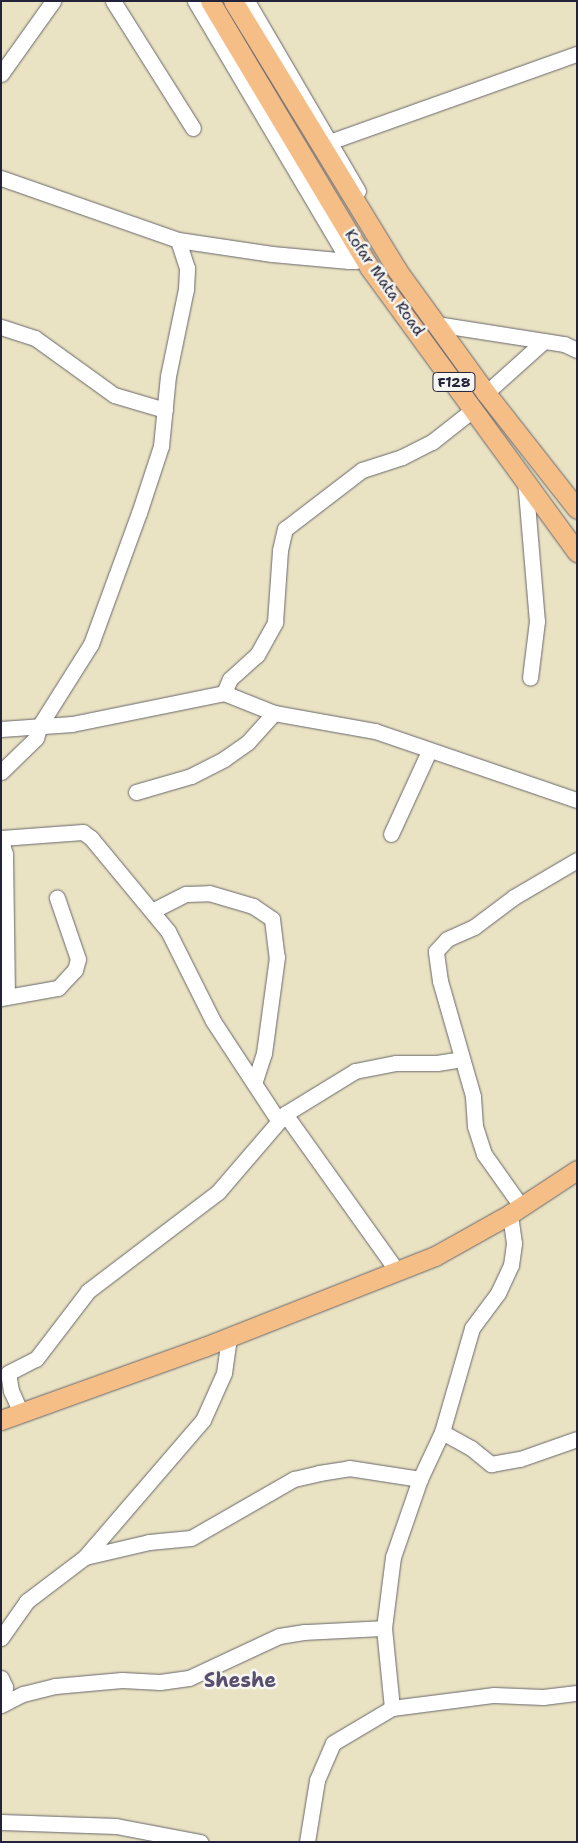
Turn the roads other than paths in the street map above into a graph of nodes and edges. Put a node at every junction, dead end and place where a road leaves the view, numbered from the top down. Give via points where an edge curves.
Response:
1 (53, 1) edge
2 (113, 1) edge
3 (195, 1) edge
4 (210, 1) edge
5 (233, 1) edge
6 (247, 1) edge
7 (577, 54) edge
8 (1, 74) edge
9 (194, 128) dead end
10 (332, 141) junction
11 (1, 178) edge
12 (374, 232) junction
13 (178, 240) junction
14 (358, 261) junction
15 (436, 324) junction
16 (1, 327) edge
17 (544, 341) junction
18 (577, 350) edge
19 (486, 393) junction
20 (474, 409) junction
21 (165, 410) junction
22 (525, 479) junction
23 (577, 509) edge
24 (577, 552) edge
25 (530, 678) dead end
26 (224, 693) junction
27 (274, 712) junction
28 (40, 726) junction
29 (1, 729) edge
30 (429, 750) junction
31 (1, 772) edge
32 (136, 792) dead end
33 (577, 800) edge
34 (391, 834) dead end
35 (1, 839) edge
36 (577, 860) edge
37 (57, 898) dead end
38 (152, 911) junction
39 (4, 997) edge
40 (461, 1058) junction
41 (254, 1083) junction
42 (282, 1117) junction
43 (577, 1170) edge
44 (516, 1210) junction
45 (397, 1271) junction
46 (229, 1337) junction
47 (20, 1413) junction
48 (1, 1420) edge
49 (442, 1432) junction
50 (577, 1439) edge
51 (420, 1480) junction
52 (85, 1557) junction
53 (384, 1628) junction
54 (1, 1638) edge
55 (1, 1678) edge
56 (577, 1693) edge
57 (3, 1703) edge
58 (392, 1708) junction
59 (1, 1822) edge
60 (200, 1842) edge
61 (307, 1842) edge

1 - 8 street
2 - 9 street
3 - 14 street
4 - 14 main road, Kofar Mata Road / F128 via 334,211
5 - 12 main road, Kofar Mata Road / F128
6 - 10 street
7 - 10 street
10 - 12 street via 362,198
11 - 13 street
12 - 15 main road, Kofar Mata Road / F128
13 - 14 street via 272,254
13 - 21 street via 187,268 186,289
14 - 20 main road, Kofar Mata Road / F128
15 - 17 street
15 - 19 main road, Kofar Mata Road / F128
16 - 21 street via 35,338 114,395
17 - 18 street
17 - 19 street
19 - 23 main road, Kofar Mata Road / F128
20 - 22 main road, Kofar Mata Road / F128
20 - 26 street via 432,442 402,457 362,470 285,529 280,550 275,622 258,655 230,679
21 - 28 street via 158,455 90,644
22 - 24 main road, Kofar Mata Road / F128
22 - 25 street via 538,621
26 - 27 street
26 - 28 street via 72,724
27 - 30 street via 375,731
27 - 32 street via 248,742 224,758 191,776
28 - 29 street
28 - 31 street via 36,738
30 - 33 street
30 - 34 street
35 - 38 street via 87,834
35 - 39 street via 5,854
36 - 40 street via 514,897 474,927 438,945 440,981
37 - 39 street via 78,959 75,970 58,988
38 - 41 street via 168,931 213,1021
38 - 41 street via 186,894 210,893 253,906 272,919 277,957 264,1054
40 - 42 street via 437,1063 396,1063 355,1071
40 - 44 street via 484,1154
41 - 42 street
42 - 45 street
42 - 47 street via 218,1192 88,1291 36,1359 8,1373
43 - 44 main road
44 - 45 main road via 435,1256
44 - 49 street via 511,1265 498,1293 472,1328
45 - 46 main road
46 - 47 main road
46 - 52 street via 224,1373 203,1420
47 - 48 main road
49 - 50 street via 472,1448 491,1464 520,1459
49 - 51 street
51 - 52 street via 349,1468 319,1473 294,1479 191,1538 150,1542
51 - 53 street via 392,1557
52 - 54 street via 27,1601
53 - 57 street via 279,1636 189,1678 55,1686
53 - 58 street
55 - 57 street via 5,1687
56 - 58 street via 543,1697 494,1695
58 - 61 street via 333,1743 317,1780
59 - 60 street via 116,1826

